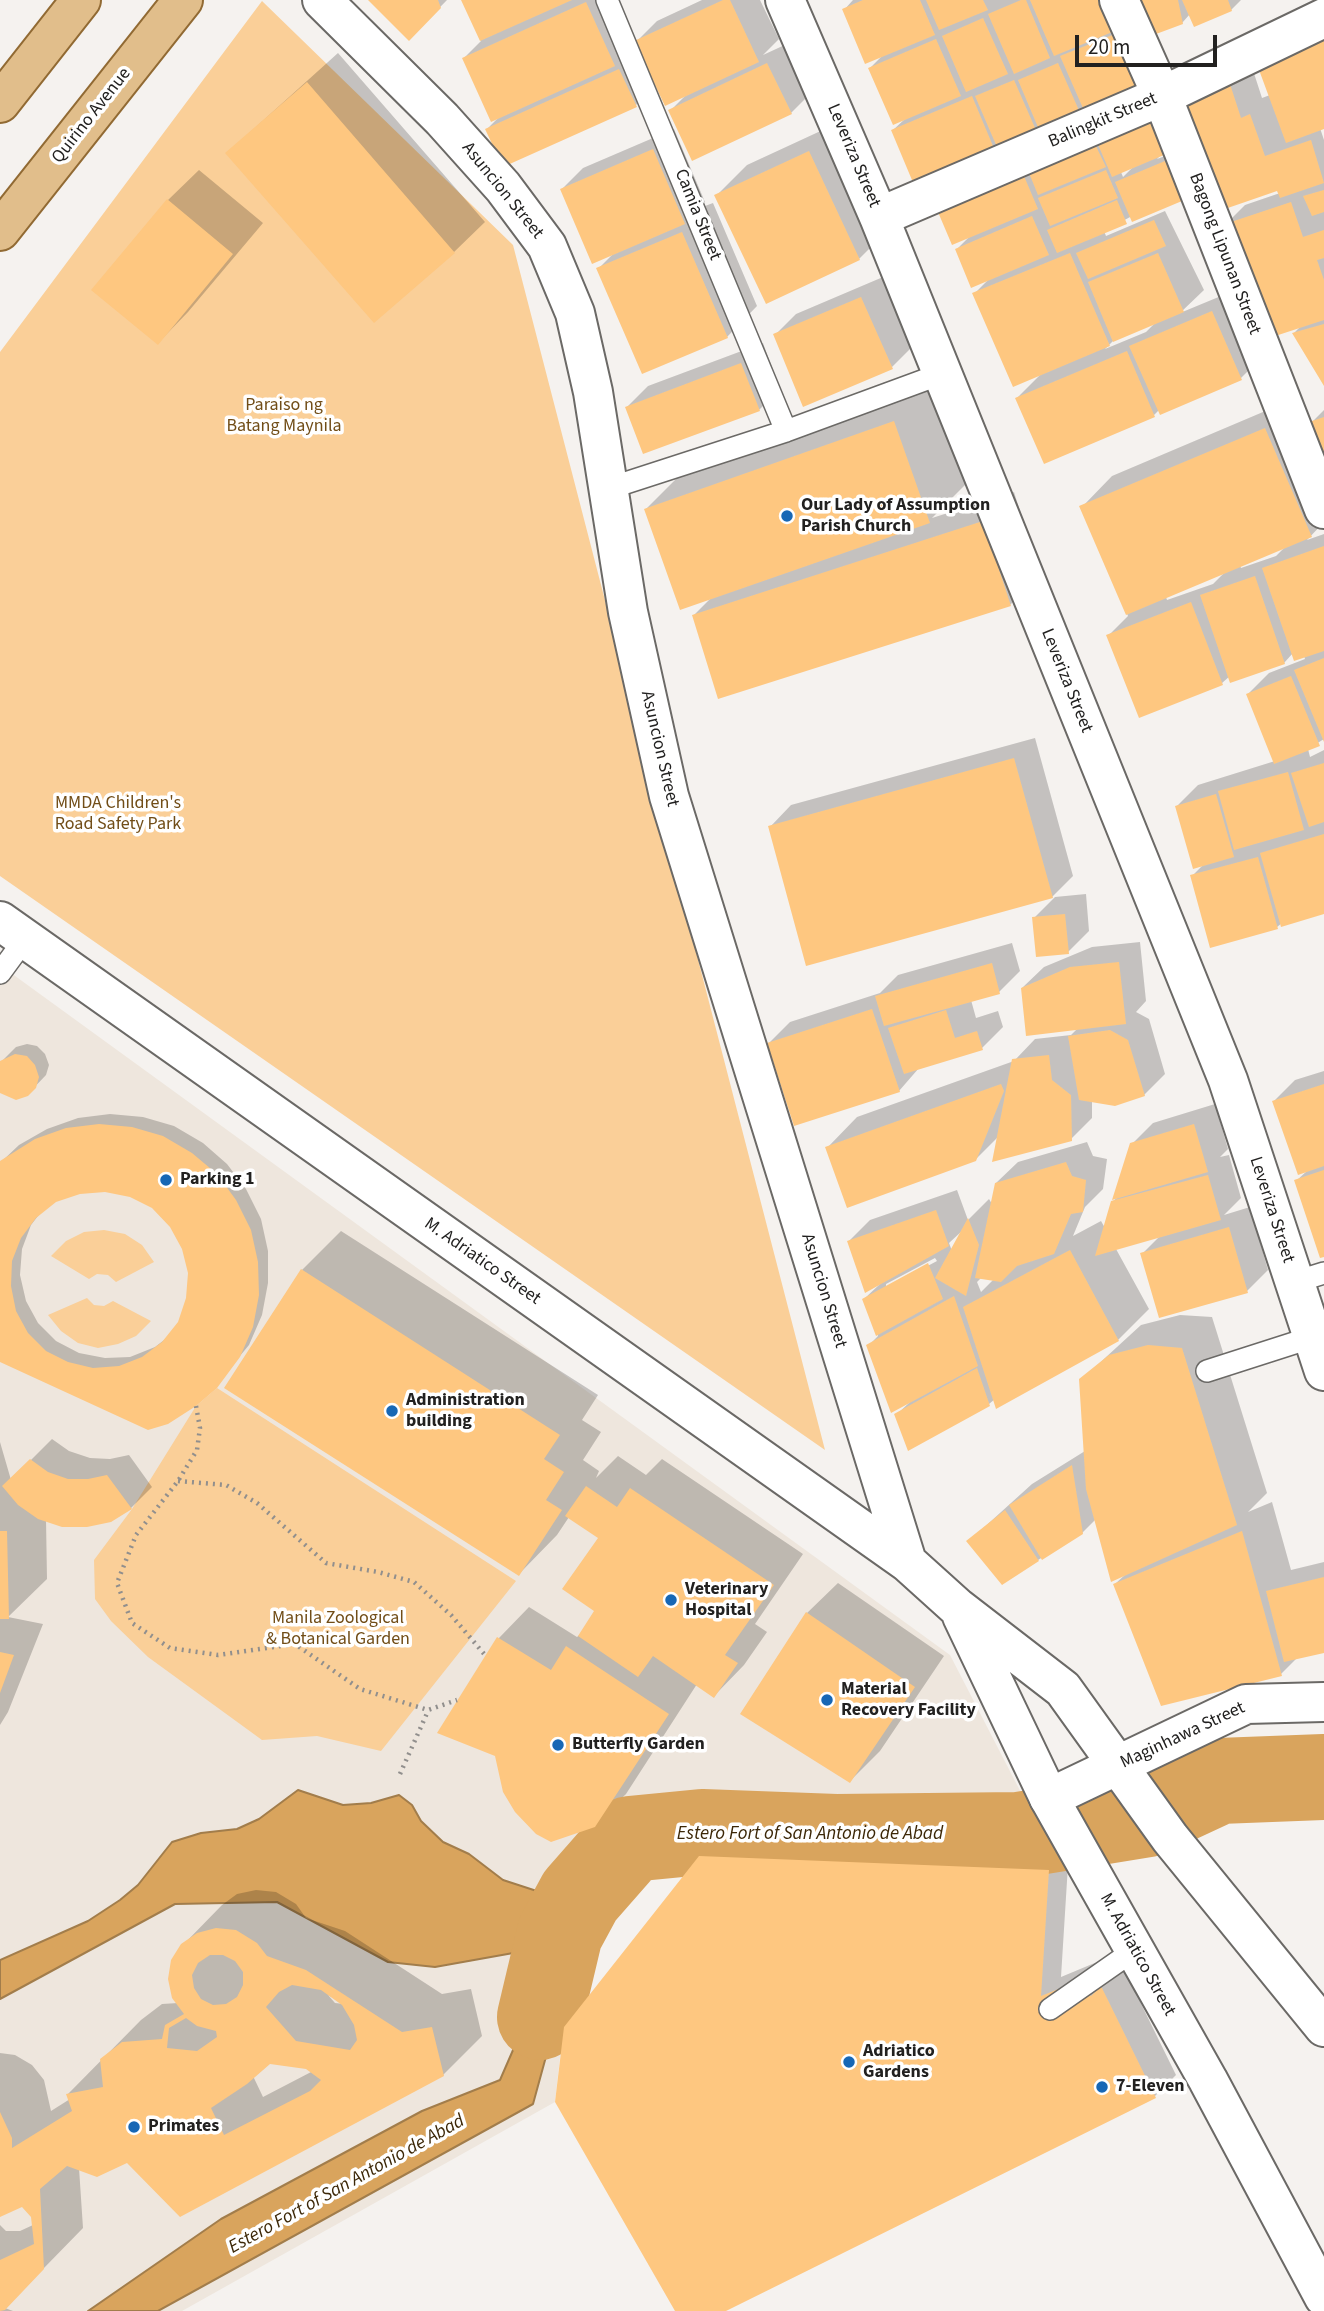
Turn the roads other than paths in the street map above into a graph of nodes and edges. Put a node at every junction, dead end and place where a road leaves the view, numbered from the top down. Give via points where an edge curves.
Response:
1 (81, 0) edge
2 (183, 0) edge
3 (322, 0) edge
4 (607, 0) edge
5 (786, 0) edge
6 (1119, 0) edge
7 (1324, 18) edge
8 (1162, 96) junction
9 (0, 103) edge
10 (879, 217) junction
11 (0, 231) edge
12 (941, 374) junction
13 (786, 431) junction
14 (607, 489) junction
15 (1324, 509) edge
16 (13, 930) edge
17 (0, 974) edge
18 (1310, 1278) edge
19 (1318, 1354) edge
20 (1207, 1371) dead end
21 (907, 1562) junction
22 (958, 1608) junction
23 (1324, 1702) edge
24 (1123, 1774) junction
25 (1051, 1802) junction
26 (1133, 1951) junction
27 (1050, 2009) dead end
28 (1324, 2028) edge
29 (1324, 2297) edge

1 - 9 main road
2 - 11 main road, Quirino Avenue
3 - 14 street, Asuncion Street via 442,119 503,187 547,246 575,313 593,392
4 - 13 lane, Camia Street
5 - 10 street, Leveriza Street
6 - 8 street, Bagong Lipunan Street
7 - 8 street, Balingkit Street
8 - 10 street, Balingkit Street
8 - 15 street, Bagong Lipunan Street
10 - 12 street, Leveriza Street
12 - 13 lane
12 - 18 street, Leveriza Street
13 - 14 lane
14 - 21 street, Asuncion Street via 628,612 669,796
16 - 17 lane
16 - 21 street, M. Adriatico Street
18 - 19 street, Leveriza Street
19 - 20 lane
21 - 22 street, M. Adriatico Street
22 - 24 street, M. Adriatico Street via 1063,1689
22 - 25 street, M. Adriatico Street
23 - 24 street, Maginhawa Street via 1245,1704
24 - 25 street, Maginhawa Street
24 - 28 street, M. Adriatico Street
25 - 26 street, M. Adriatico Street
26 - 27 lane
26 - 29 street, M. Adriatico Street

